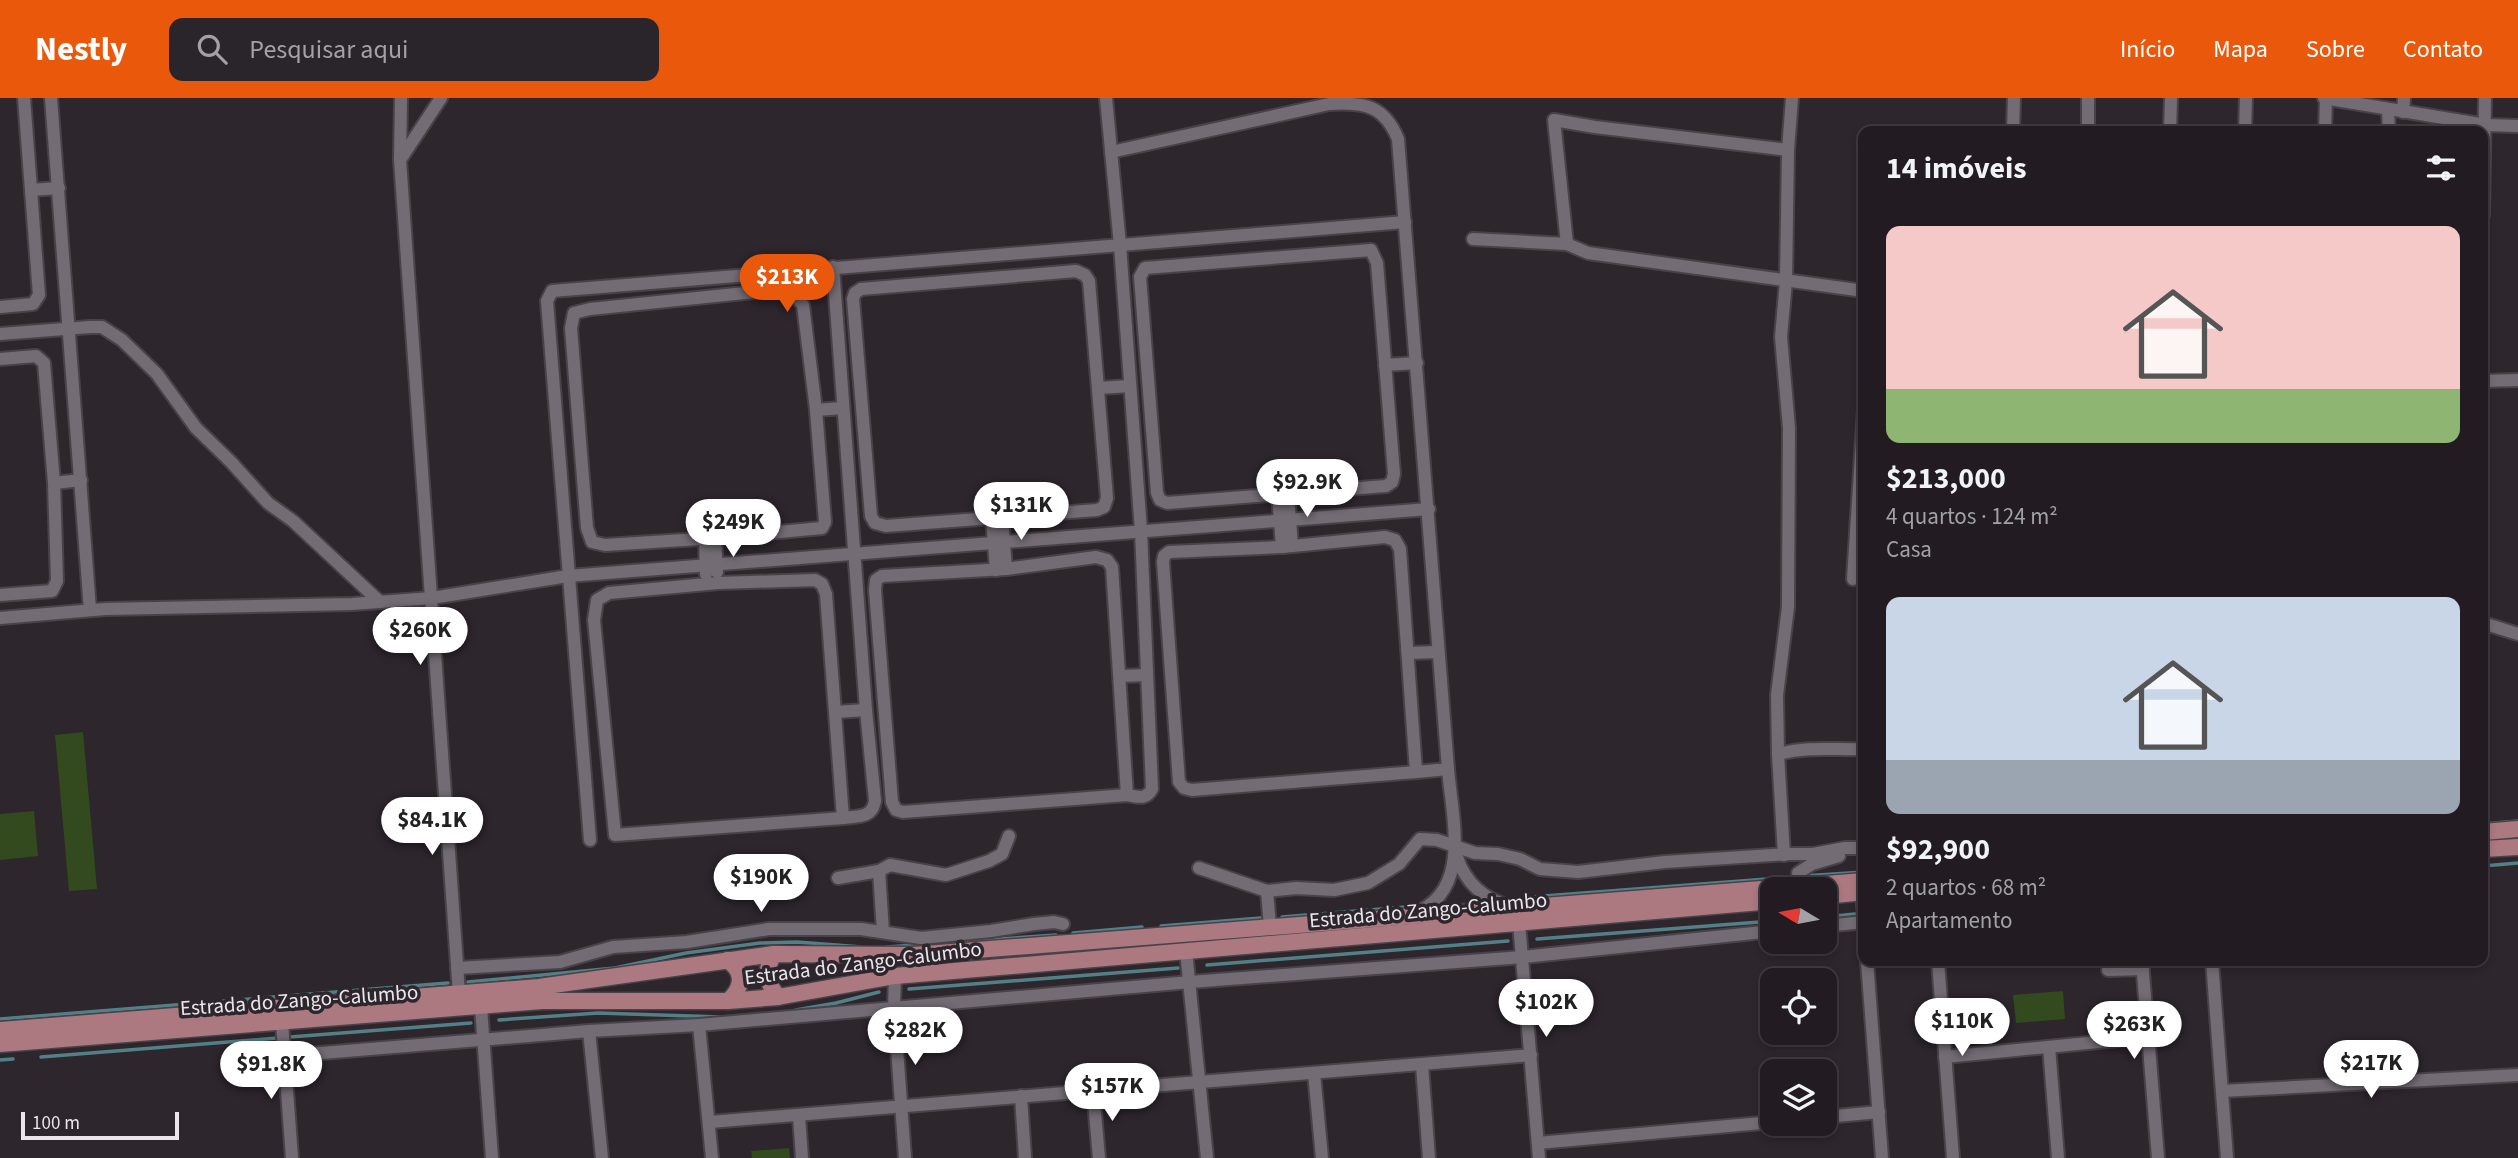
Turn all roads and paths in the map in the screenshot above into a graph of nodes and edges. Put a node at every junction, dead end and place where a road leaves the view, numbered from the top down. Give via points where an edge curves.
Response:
1 (24, 98) edge
2 (51, 98) edge
3 (401, 98) edge
4 (440, 98) edge
5 (1106, 98) edge
6 (1792, 98) edge
7 (2014, 98) edge
8 (2088, 98) edge
9 (2171, 98) edge
10 (2246, 98) edge
11 (2325, 98) edge
12 (2404, 98) edge
13 (2485, 98) edge
14 (2388, 110) junction
15 (2403, 112) junction
16 (2448, 125) edge
17 (2486, 125) junction
18 (2013, 126) edge
19 (2088, 126) edge
20 (2170, 126) edge
21 (2245, 126) edge
22 (2325, 126) edge
23 (2389, 126) edge
24 (2518, 126) edge
25 (1788, 150) junction
26 (1111, 152) junction
27 (400, 160) junction
28 (59, 188) junction
29 (31, 190) junction
30 (1405, 222) junction
31 (1473, 239) dead end
32 (1120, 244) junction
33 (1567, 244) junction
34 (833, 267) junction
35 (1786, 281) junction
36 (1858, 290) edge
37 (0, 307) edge
38 (70, 329) junction
39 (0, 334) edge
40 (0, 359) edge
41 (1417, 363) junction
42 (1385, 365) junction
43 (2518, 380) edge
44 (2488, 381) edge
45 (1130, 386) junction
46 (1099, 388) junction
47 (843, 408) junction
48 (816, 410) junction
49 (81, 480) junction
50 (54, 482) junction
51 (1283, 494) junction
52 (1858, 502) edge
53 (1429, 509) junction
54 (997, 517) junction
55 (1285, 520) junction
56 (1141, 531) junction
57 (710, 539) junction
58 (999, 543) junction
59 (1287, 547) junction
60 (854, 555) junction
61 (712, 566) junction
62 (1001, 569) junction
63 (568, 576) junction
64 (1853, 579) dead end
65 (712, 584) junction
66 (0, 595) edge
67 (432, 598) junction
68 (380, 601) junction
69 (90, 610) junction
70 (0, 618) edge
71 (2488, 625) edge
72 (2518, 634) edge
73 (1438, 652) junction
74 (1408, 653) junction
75 (1147, 675) junction
76 (1120, 676) junction
77 (866, 710) junction
78 (835, 712) junction
79 (1858, 749) edge
80 (1778, 754) junction
81 (1448, 769) junction
82 (1416, 772) junction
83 (1127, 795) junction
84 (844, 818) junction
85 (2518, 829) edge
86 (2488, 832) edge
87 (1010, 836) dead end
88 (590, 840) dead end
89 (2518, 846) edge
90 (1858, 849) edge
91 (2488, 849) edge
92 (1455, 851) junction
93 (1858, 851) edge
94 (1813, 854) junction
95 (1782, 855) junction
96 (1199, 868) dead end
97 (879, 871) junction
98 (1796, 877) edge
99 (1799, 877) edge
100 (1801, 877) edge
101 (838, 878) dead end
102 (1760, 885) edge
103 (1838, 886) edge
104 (1858, 888) edge
105 (1858, 890) edge
106 (1267, 891) junction
107 (1838, 894) edge
108 (1760, 902) edge
109 (1519, 916) junction
110 (1402, 917) junction
111 (1269, 921) junction
112 (1858, 921) edge
113 (1063, 924) dead end
114 (1838, 924) edge
115 (883, 932) junction
116 (1760, 933) edge
117 (1186, 951) junction
118 (774, 954) junction
119 (1522, 957) junction
120 (727, 960) junction
121 (1867, 966) edge
122 (1938, 966) edge
123 (2136, 966) edge
124 (2143, 966) edge
125 (2212, 966) edge
126 (2108, 970) dead end
127 (895, 976) junction
128 (458, 981) junction
129 (1190, 982) junction
130 (778, 997) junction
131 (728, 1000) junction
132 (894, 1007) junction
133 (482, 1023) junction
134 (699, 1025) junction
135 (0, 1030) edge
136 (589, 1031) junction
137 (283, 1033) junction
138 (2148, 1037) junction
139 (0, 1044) edge
140 (2049, 1047) junction
141 (1531, 1055) junction
142 (285, 1056) junction
143 (1945, 1057) junction
144 (1422, 1065) junction
145 (1314, 1073) junction
146 (2518, 1075) edge
147 (1199, 1082) junction
148 (1093, 1090) junction
149 (2222, 1091) junction
150 (1021, 1096) junction
151 (902, 1108) junction
152 (1879, 1112) junction
153 (799, 1116) junction
154 (1837, 1116) edge
155 (710, 1122) junction
156 (1760, 1123) edge
157 (1538, 1143) junction
158 (292, 1158) edge
159 (492, 1158) edge
160 (602, 1158) edge
161 (712, 1158) edge
162 (802, 1158) edge
163 (905, 1158) edge
164 (1025, 1158) edge
165 (1099, 1158) edge
166 (1207, 1158) edge
167 (1322, 1158) edge
168 (1429, 1158) edge
169 (1539, 1158) edge
170 (1882, 1158) edge
171 (1953, 1158) edge
172 (2058, 1158) edge
173 (2158, 1158) edge
174 (2227, 1158) edge

1 - 29 street
2 - 28 street
3 - 27 street
4 - 27 street
5 - 26 street
6 - 25 street
7 - 18 street
8 - 19 street
9 - 20 street
10 - 21 street
11 - 14 street
11 - 22 street
12 - 15 street
13 - 17 street
14 - 15 street
14 - 23 street
15 - 16 street
16 - 17 street
17 - 24 street
25 - 33 street via 1554,120
25 - 35 street
26 - 30 street via 1329,104 1374,108 1391,121 1398,139
26 - 32 street
27 - 67 street
28 - 29 street
28 - 38 street
29 - 37 street via 39,295 33,304
30 - 32 street
30 - 41 street
31 - 33 street
32 - 34 street
32 - 45 street
33 - 35 street via 1588,253
34 - 47 street
34 - 63 street via 561,288 548,295
35 - 36 street
35 - 80 street via 1781,337 1789,428 1787,607 1777,695
38 - 39 street
38 - 49 street
38 - 68 street via 102,327 122,340 157,374 196,428 268,503
40 - 50 street via 37,356 44,363
41 - 42 street
41 - 53 street
42 - 51 street via 1392,482
42 - 51 street via 1377,262 1371,250 1142,271 1160,500
43 - 44 street
45 - 46 street
45 - 56 street
46 - 54 street via 1104,507
46 - 54 street via 1089,281 1076,271 855,293 875,523 886,526
47 - 48 street
47 - 60 street
48 - 57 street via 822,528
48 - 57 street via 803,305 784,289 574,313 571,328 592,542
49 - 50 street
49 - 69 street
50 - 66 street via 55,588
51 - 55 street
52 - 64 street
53 - 55 street
53 - 73 street
54 - 58 street
55 - 56 street
55 - 59 street
56 - 58 street
56 - 75 street
57 - 61 street
58 - 60 street
58 - 62 street
59 - 74 street via 1384,537 1395,540 1400,549
59 - 82 street via 1169,552 1164,556 1180,782 1192,790
60 - 61 street
60 - 77 street
61 - 63 street
61 - 65 street
62 - 76 street via 1107,559 1112,567
62 - 83 street via 876,580 896,810
63 - 67 street
63 - 88 street
65 - 78 street via 815,580 822,584
65 - 84 street via 609,593 597,600 594,620 615,835
67 - 68 street
67 - 128 street
68 - 69 street
69 - 70 street
71 - 72 street
73 - 74 street
73 - 81 street
74 - 82 street
75 - 76 street
75 - 83 street via 1152,789 1145,797
76 - 83 street
77 - 78 street
77 - 84 street via 876,801 867,815
78 - 84 street
79 - 80 street via 1823,747
80 - 95 street
81 - 82 street
81 - 92 street
85 - 86 main road
87 - 97 street via 1002,854 946,875 890,865
89 - 91 main road
90 - 94 street
92 - 95 street via 1498,854 1540,869 1578,872
92 - 106 street via 1437,839 1420,839 1399,864 1368,883 1334,890
92 - 109 street via 1462,873 1478,891
92 - 110 street via 1443,892 1425,909
93 - 100 street via 1812,864
94 - 95 street
94 - 99 street via 1804,862
95 - 98 street
96 - 106 street
97 - 101 street
97 - 115 street
102 - 109 main road, Estrada do Zango-Calumbo
103 - 104 main road, Estrada do Zango-Calumbo
105 - 107 main road
106 - 111 street
108 - 109 main road, Estrada do Zango-Calumbo
109 - 110 main road, Estrada do Zango-Calumbo
109 - 117 main road, Estrada do Zango-Calumbo
109 - 119 street
110 - 111 main road, Estrada do Zango-Calumbo
111 - 118 main road, Estrada do Zango-Calumbo via 894,956
112 - 114 street
113 - 115 street via 1034,923 921,938
115 - 128 street via 769,929 687,942 613,947
116 - 119 street
117 - 127 main road, Estrada do Zango-Calumbo
117 - 129 street
118 - 120 main road, Estrada do Zango-Calumbo
118 - 130 main road via 766,975
119 - 129 street
119 - 141 street
120 - 128 main road, Estrada do Zango-Calumbo via 585,982
120 - 131 main road via 741,978 736,994
121 - 152 street
122 - 143 street
123 - 126 street
124 - 138 street
125 - 149 street
127 - 130 main road, Estrada do Zango-Calumbo
127 - 132 street
128 - 135 main road, Estrada do Zango-Calumbo
129 - 132 street
129 - 147 street
130 - 131 main road, Estrada do Zango-Calumbo
131 - 133 main road, Estrada do Zango-Calumbo via 542,1001
132 - 134 street
132 - 151 street
133 - 136 street
133 - 137 main road, Estrada do Zango-Calumbo
133 - 142 street
133 - 159 street
134 - 136 street
134 - 155 street
136 - 160 street
137 - 139 main road, Estrada do Zango-Calumbo
137 - 142 street
138 - 140 street
138 - 173 street
140 - 143 street
140 - 172 street
141 - 144 street
141 - 157 street
142 - 158 street
143 - 171 street
144 - 145 street
144 - 168 street
145 - 147 street
145 - 167 street
146 - 149 street
147 - 148 street
147 - 166 street
148 - 150 street
148 - 165 street
149 - 174 street
150 - 151 street
150 - 164 street
151 - 153 street
151 - 163 street
152 - 154 street
152 - 170 street
153 - 155 street
153 - 162 street
155 - 161 street
156 - 157 street
157 - 169 street

